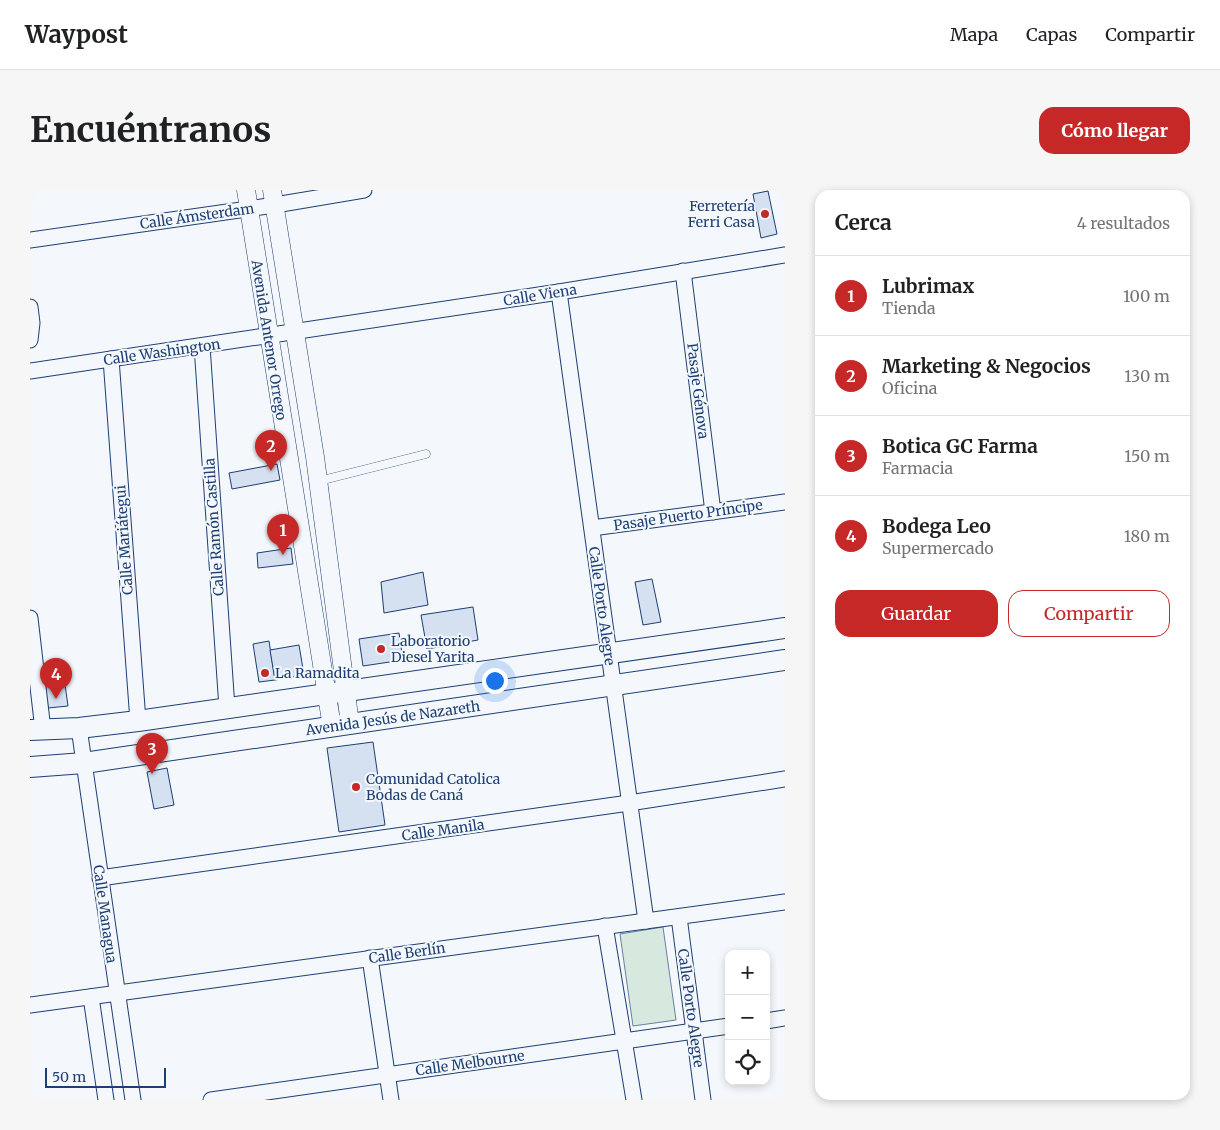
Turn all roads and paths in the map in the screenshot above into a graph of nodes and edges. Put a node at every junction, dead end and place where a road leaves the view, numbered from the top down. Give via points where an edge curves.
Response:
1 (246, 190) edge
2 (364, 190) edge
3 (273, 197) edge
4 (248, 208) junction
5 (30, 240) edge
6 (785, 255) edge
7 (683, 271) junction
8 (559, 292) junction
9 (30, 307) edge
10 (295, 332) junction
11 (269, 336) junction
12 (30, 340) edge
13 (202, 346) junction
14 (111, 359) junction
15 (30, 371) edge
16 (426, 454) dead end
17 (315, 457) junction
18 (289, 460) junction
19 (318, 481) junction
20 (785, 502) edge
21 (714, 512) junction
22 (592, 528) junction
23 (30, 618) edge
24 (785, 628) edge
25 (609, 653) junction
26 (785, 660) edge
27 (420, 680) junction
28 (613, 685) junction
29 (336, 691) junction
30 (227, 708) junction
31 (424, 713) junction
32 (138, 721) junction
33 (341, 725) junction
34 (79, 728) junction
35 (36, 730) edge
36 (84, 763) junction
37 (30, 766) edge
38 (785, 779) edge
39 (629, 803) junction
40 (100, 878) junction
41 (785, 902) edge
42 (679, 917) junction
43 (646, 921) junction
44 (605, 926) junction
45 (370, 958) junction
46 (117, 993) junction
47 (91, 997) junction
48 (30, 1005) edge
49 (785, 1018) edge
50 (770, 1020) edge
51 (725, 1027) edge
52 (694, 1031) junction
53 (625, 1041) junction
54 (386, 1075) junction
55 (106, 1100) edge
56 (133, 1100) edge
57 (211, 1100) edge
58 (390, 1100) edge
59 (634, 1100) edge
60 (703, 1100) edge

1 - 4 street, Avenida Antenor Orrego
2 - 3 street, Calle Ámsterdam
3 - 4 street, Calle Ámsterdam
3 - 10 street, Avenida Antenor Orrego
4 - 5 street, Calle Ámsterdam
4 - 11 street, Avenida Antenor Orrego
6 - 7 street, Calle Viena
7 - 8 street, Calle Viena
7 - 21 street, Pasaje Génova
8 - 10 street, Calle Viena
8 - 22 street, Calle Porto Alegre
9 - 12 street
10 - 11 street, Calle Washington
10 - 17 street, Avenida Antenor Orrego
11 - 13 street, Calle Washington
11 - 18 street, Avenida Antenor Orrego
13 - 14 street, Calle Washington
13 - 30 street, Calle Ramón Castilla
14 - 15 street, Calle Washington
14 - 32 street, Calle Mariátegui
16 - 19 lane
17 - 18 street
17 - 19 street, Avenida Antenor Orrego
18 - 29 street, Avenida Antenor Orrego
19 - 29 street, Avenida Antenor Orrego
20 - 21 street, Pasaje Puerto Príncipe
21 - 22 street, Pasaje Puerto Príncipe
22 - 25 street, Calle Porto Alegre
23 - 35 street
24 - 25 main road
25 - 27 main road
25 - 28 street, Calle Porto Alegre
26 - 28 main road, Avenida Jesús de Nazareth
27 - 29 main road
27 - 31 main road
28 - 31 main road, Avenida Jesús de Nazareth
28 - 39 street, Calle Porto Alegre
29 - 30 main road
29 - 33 street, Avenida Antenor Orrego
30 - 32 main road
31 - 33 main road, Avenida Jesús de Nazareth
32 - 34 main road
33 - 36 main road, Avenida Jesús de Nazareth
34 - 35 main road
34 - 36 street, Calle Managua
36 - 37 main road, Avenida Jesús de Nazareth
36 - 40 street, Calle Managua
38 - 39 street, Calle Manila
39 - 40 street, Calle Manila
39 - 43 street, Calle Porto Alegre
40 - 46 street, Calle Managua
41 - 42 street, Calle Berlín
42 - 43 street, Calle Berlín
42 - 52 street, Calle Porto Alegre
43 - 44 street, Calle Berlín
44 - 45 street, Calle Berlín
44 - 53 street
45 - 46 street, Calle Berlín
45 - 54 street
46 - 47 street, Calle Berlín
46 - 56 street, Calle Managua
47 - 48 street, Calle Berlín
47 - 55 street
49 - 50 street
51 - 52 street, Calle Melbourne
52 - 53 street, Calle Melbourne
52 - 60 street, Calle Porto Alegre
53 - 54 street, Calle Melbourne
53 - 59 street
54 - 57 street, Calle Melbourne
54 - 58 street

